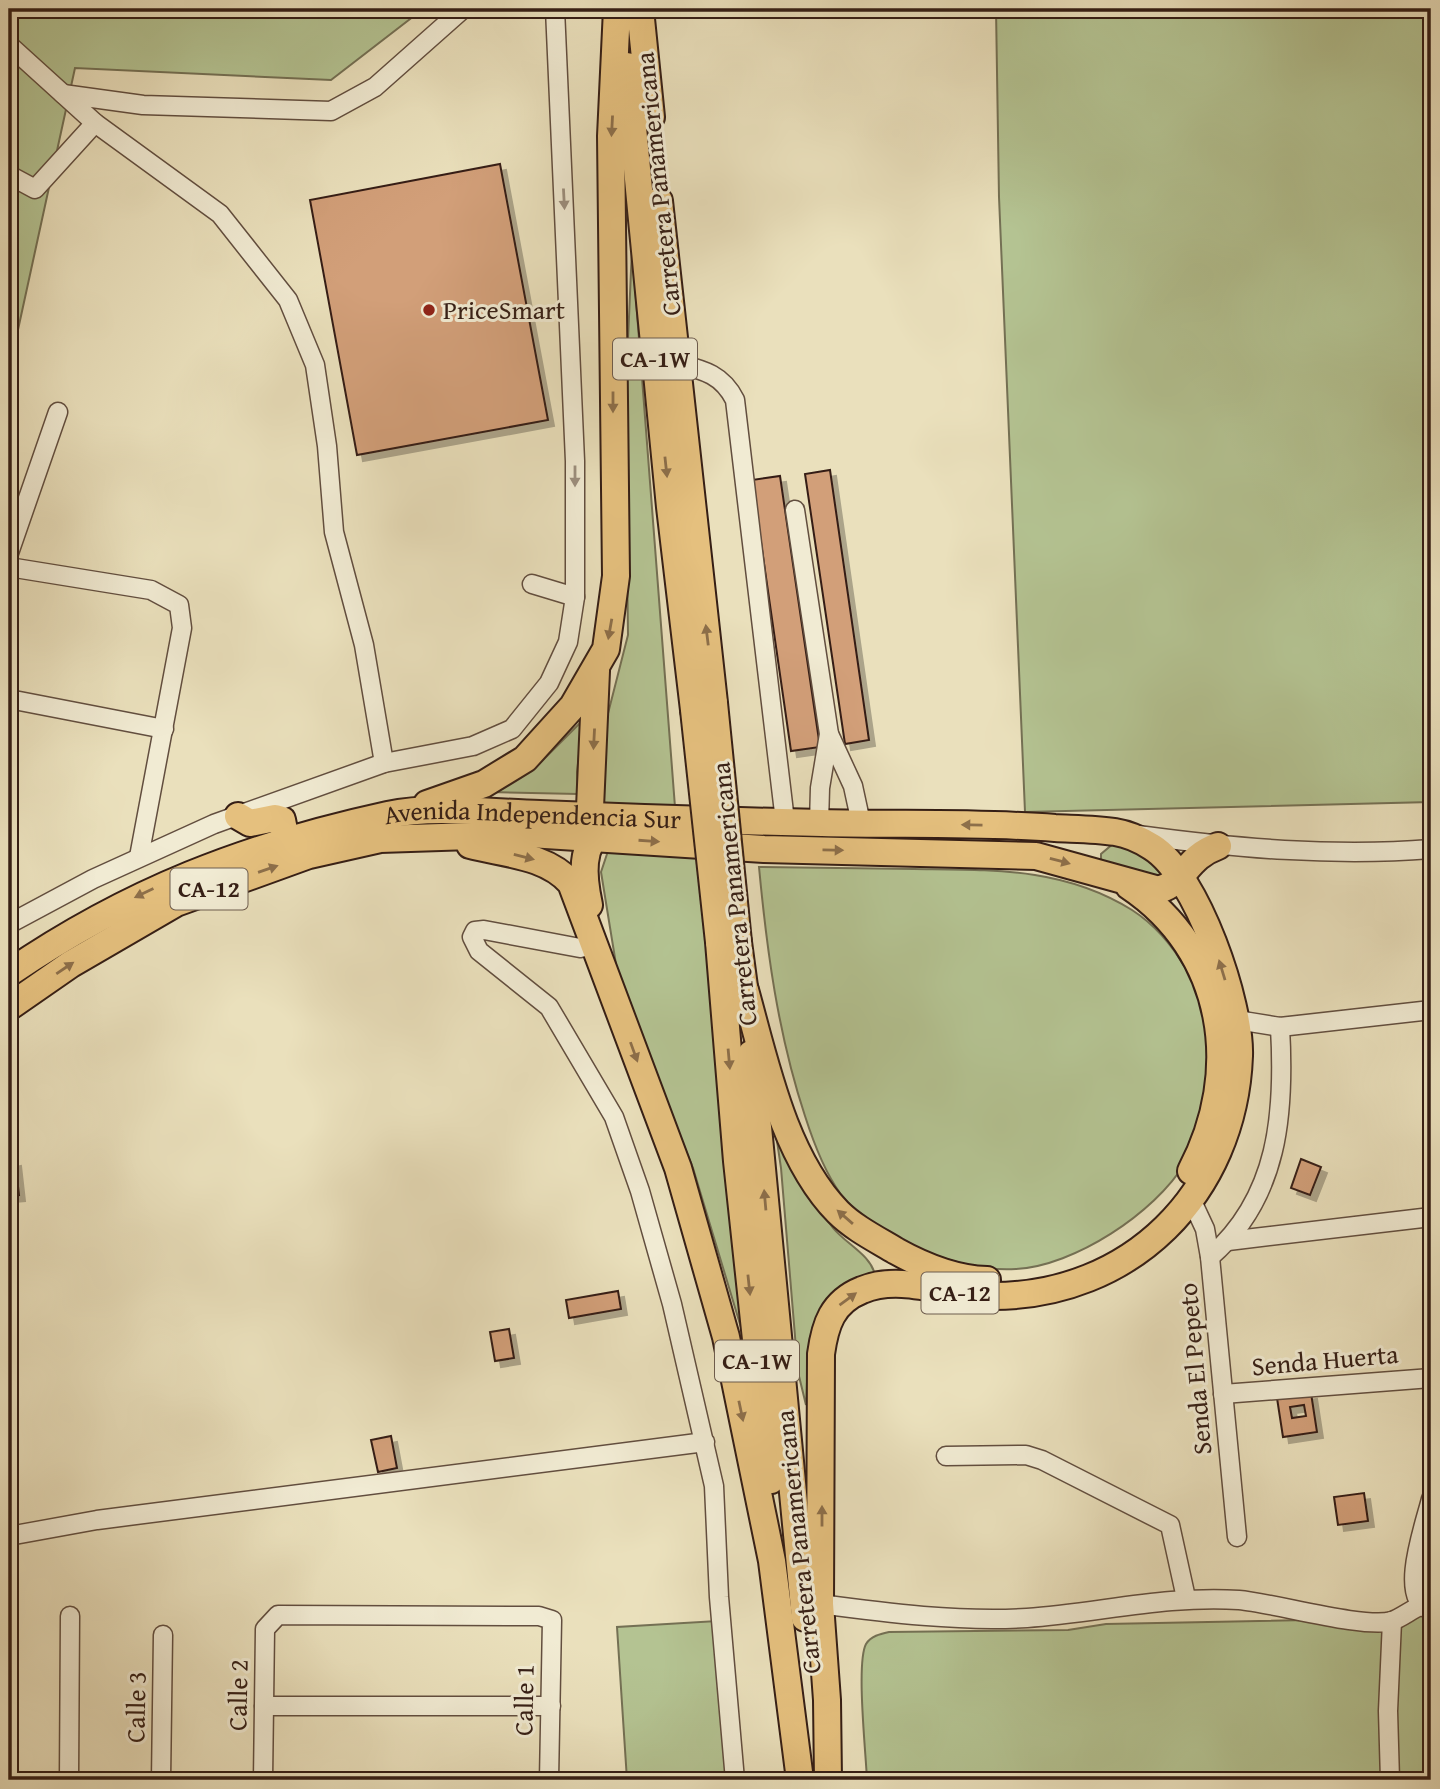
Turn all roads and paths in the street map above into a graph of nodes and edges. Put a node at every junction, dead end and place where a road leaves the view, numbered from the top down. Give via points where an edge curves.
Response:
1 (463, 9) edge
2 (555, 9) edge
3 (618, 9) edge
4 (640, 9) edge
5 (9, 45) edge
6 (62, 93) junction
7 (95, 123) junction
8 (9, 175) edge
9 (676, 363) junction
10 (58, 412) dead end
11 (795, 510) dead end
12 (9, 553) edge
13 (9, 566) edge
14 (532, 584) dead end
15 (575, 597) junction
16 (596, 671) junction
17 (9, 699) edge
18 (704, 706) junction
19 (164, 729) junction
20 (829, 734) junction
21 (384, 763) junction
22 (396, 813) junction
23 (238, 816) junction
24 (785, 821) junction
25 (819, 823) junction
26 (860, 823) junction
27 (604, 827) junction
28 (1110, 832) junction
29 (434, 837) junction
30 (286, 840) junction
31 (1431, 849) edge
32 (139, 857) junction
33 (1198, 860) junction
34 (1094, 872) junction
35 (1122, 881) junction
36 (9, 924) edge
37 (729, 942) junction
38 (596, 944) junction
39 (9, 973) edge
40 (611, 988) junction
41 (745, 990) junction
42 (9, 1007) edge
43 (1431, 1010) edge
44 (1237, 1020) junction
45 (1280, 1027) junction
46 (1191, 1199) junction
47 (1431, 1217) edge
48 (1228, 1241) junction
49 (1210, 1257) junction
50 (1431, 1378) edge
51 (1223, 1394) junction
52 (705, 1442) junction
53 (946, 1456) dead end
54 (1431, 1499) edge
55 (9, 1536) edge
56 (1237, 1537) dead end
57 (1186, 1598) junction
58 (820, 1604) junction
59 (1426, 1608) edge
60 (278, 1615) joint
61 (69, 1616) dead end
62 (1392, 1621) junction
63 (163, 1635) dead end
64 (264, 1706) junction
65 (551, 1706) junction
66 (69, 1780) edge
67 (161, 1780) edge
68 (262, 1780) edge
69 (549, 1780) edge
70 (735, 1780) edge
71 (800, 1780) edge
72 (822, 1780) edge
73 (828, 1780) edge
74 (1390, 1780) edge

1 - 6 street via 375,88 331,111 144,105
2 -> 15 street via 575,461
3 -> 16 highway via 611,136 616,576 606,649
3 -> 18 highway, Carretera Panamericana / CA-1W via 633,118 670,507
4 - 9 highway, Carretera Panamericana / CA-1W
5 - 6 street
6 - 7 street
7 - 8 street via 35,189
7 - 21 street via 220,214 288,300 315,365 334,532 364,645
18 -> 9 highway, Carretera Panamericana / CA-1W
9 - 24 street via 711,373 727,384 735,400
10 - 12 street
11 - 20 street
13 - 19 street via 151,590 179,605 182,628
14 - 15 street
15 - 21 street via 564,652 549,683 512,729 473,746
16 - 22 highway via 558,724 506,773 463,793
16 -> 27 highway via 590,788
17 - 19 street
18 - 37 highway, Carretera Panamericana / CA-1W, bridge
19 - 32 street
20 - 25 street
20 - 26 street via 853,786
21 - 23 street
22 - 27 highway, Avenida Independencia Sur / CA-12
22 - 30 highway, Avenida Independencia Sur / CA-12
23 - 30 highway via 250,823 282,820
23 - 32 street
24 - 25 highway, Avenida Independencia Sur / CA-12
24 - 27 highway, Avenida Independencia Sur / CA-12
25 - 26 highway, Avenida Independencia Sur / CA-12
28 -> 26 highway, Avenida Independencia Sur / CA-12 via 1017,825
27 - 29 highway, CA-12
27 -> 34 highway, CA-12 via 765,849 1036,856
27 - 40 highway via 584,863 584,883
28 - 33 street, Avenida Independencia Sur
28 - 33 highway, CA-12 via 1138,839 1173,863
28 - 34 highway via 1095,842
29 -> 38 highway via 527,858 562,873 576,892
42 -> 29 highway, Avenida Independencia Sur / CA-12 via 71,964 214,887 309,855 380,839
30 -> 39 highway, Avenida Independencia Sur / CA-12 via 154,888
31 - 33 street, Avenida Independencia Sur
32 - 36 street
33 - 35 highway via 1159,890
44 -> 33 highway, CA-12 via 1217,953 1194,902 1192,871
34 - 35 highway, CA-12
35 -> 41 highway, CA-12 via 1165,914 1200,965 1217,1017 1220,1045 1213,1117 1187,1178 1157,1215 1098,1254 1038,1276 976,1280 927,1266 874,1239 838,1211 813,1177 783,1117
37 - 41 highway, Carretera Panamericana / CA-1W
37 -> 71 highway, Carretera Panamericana / CA-1W via 737,1161
38 - 40 highway
38 - 52 street via 580,948 484,930 475,931 472,937 479,951 549,1007 614,1117 661,1266
40 -> 71 highway via 678,1168 726,1337 772,1561
72 -> 41 highway, Carretera Panamericana / CA-1W
43 - 45 street
44 - 45 street
44 - 46 highway, CA-12 via 1239,1051 1231,1121 1206,1178
45 - 48 street via 1280,1104 1273,1152 1255,1205
46 - 49 street, Senda El Pepeto via 1205,1229
58 -> 46 highway, CA-12 via 821,1354 832,1312 845,1299 875,1286 985,1296 1028,1294 1077,1282 1104,1271 1159,1234
47 - 48 street
48 - 49 street
49 - 51 street, Senda El Pepeto
50 - 51 street, Senda Huerta
51 - 56 street, Senda El Pepeto
52 - 55 street via 111,1518
52 - 70 street via 717,1508 719,1597
53 - 57 street via 1026,1455 1170,1525
54 - 59 street via 1413,1581
57 - 58 street via 1023,1618 890,1614
57 - 62 street via 1273,1604 1334,1617
58 - 73 highway, CA-12
59 - 62 street
60 - 64 street, Calle 2 via 265,1629
60 - 65 street, Calle 1 via 539,1616 552,1620
61 - 66 street
62 - 74 street
63 - 67 street, Calle 3
64 - 65 street
64 - 68 street, Calle 2
65 - 69 street, Calle 1

